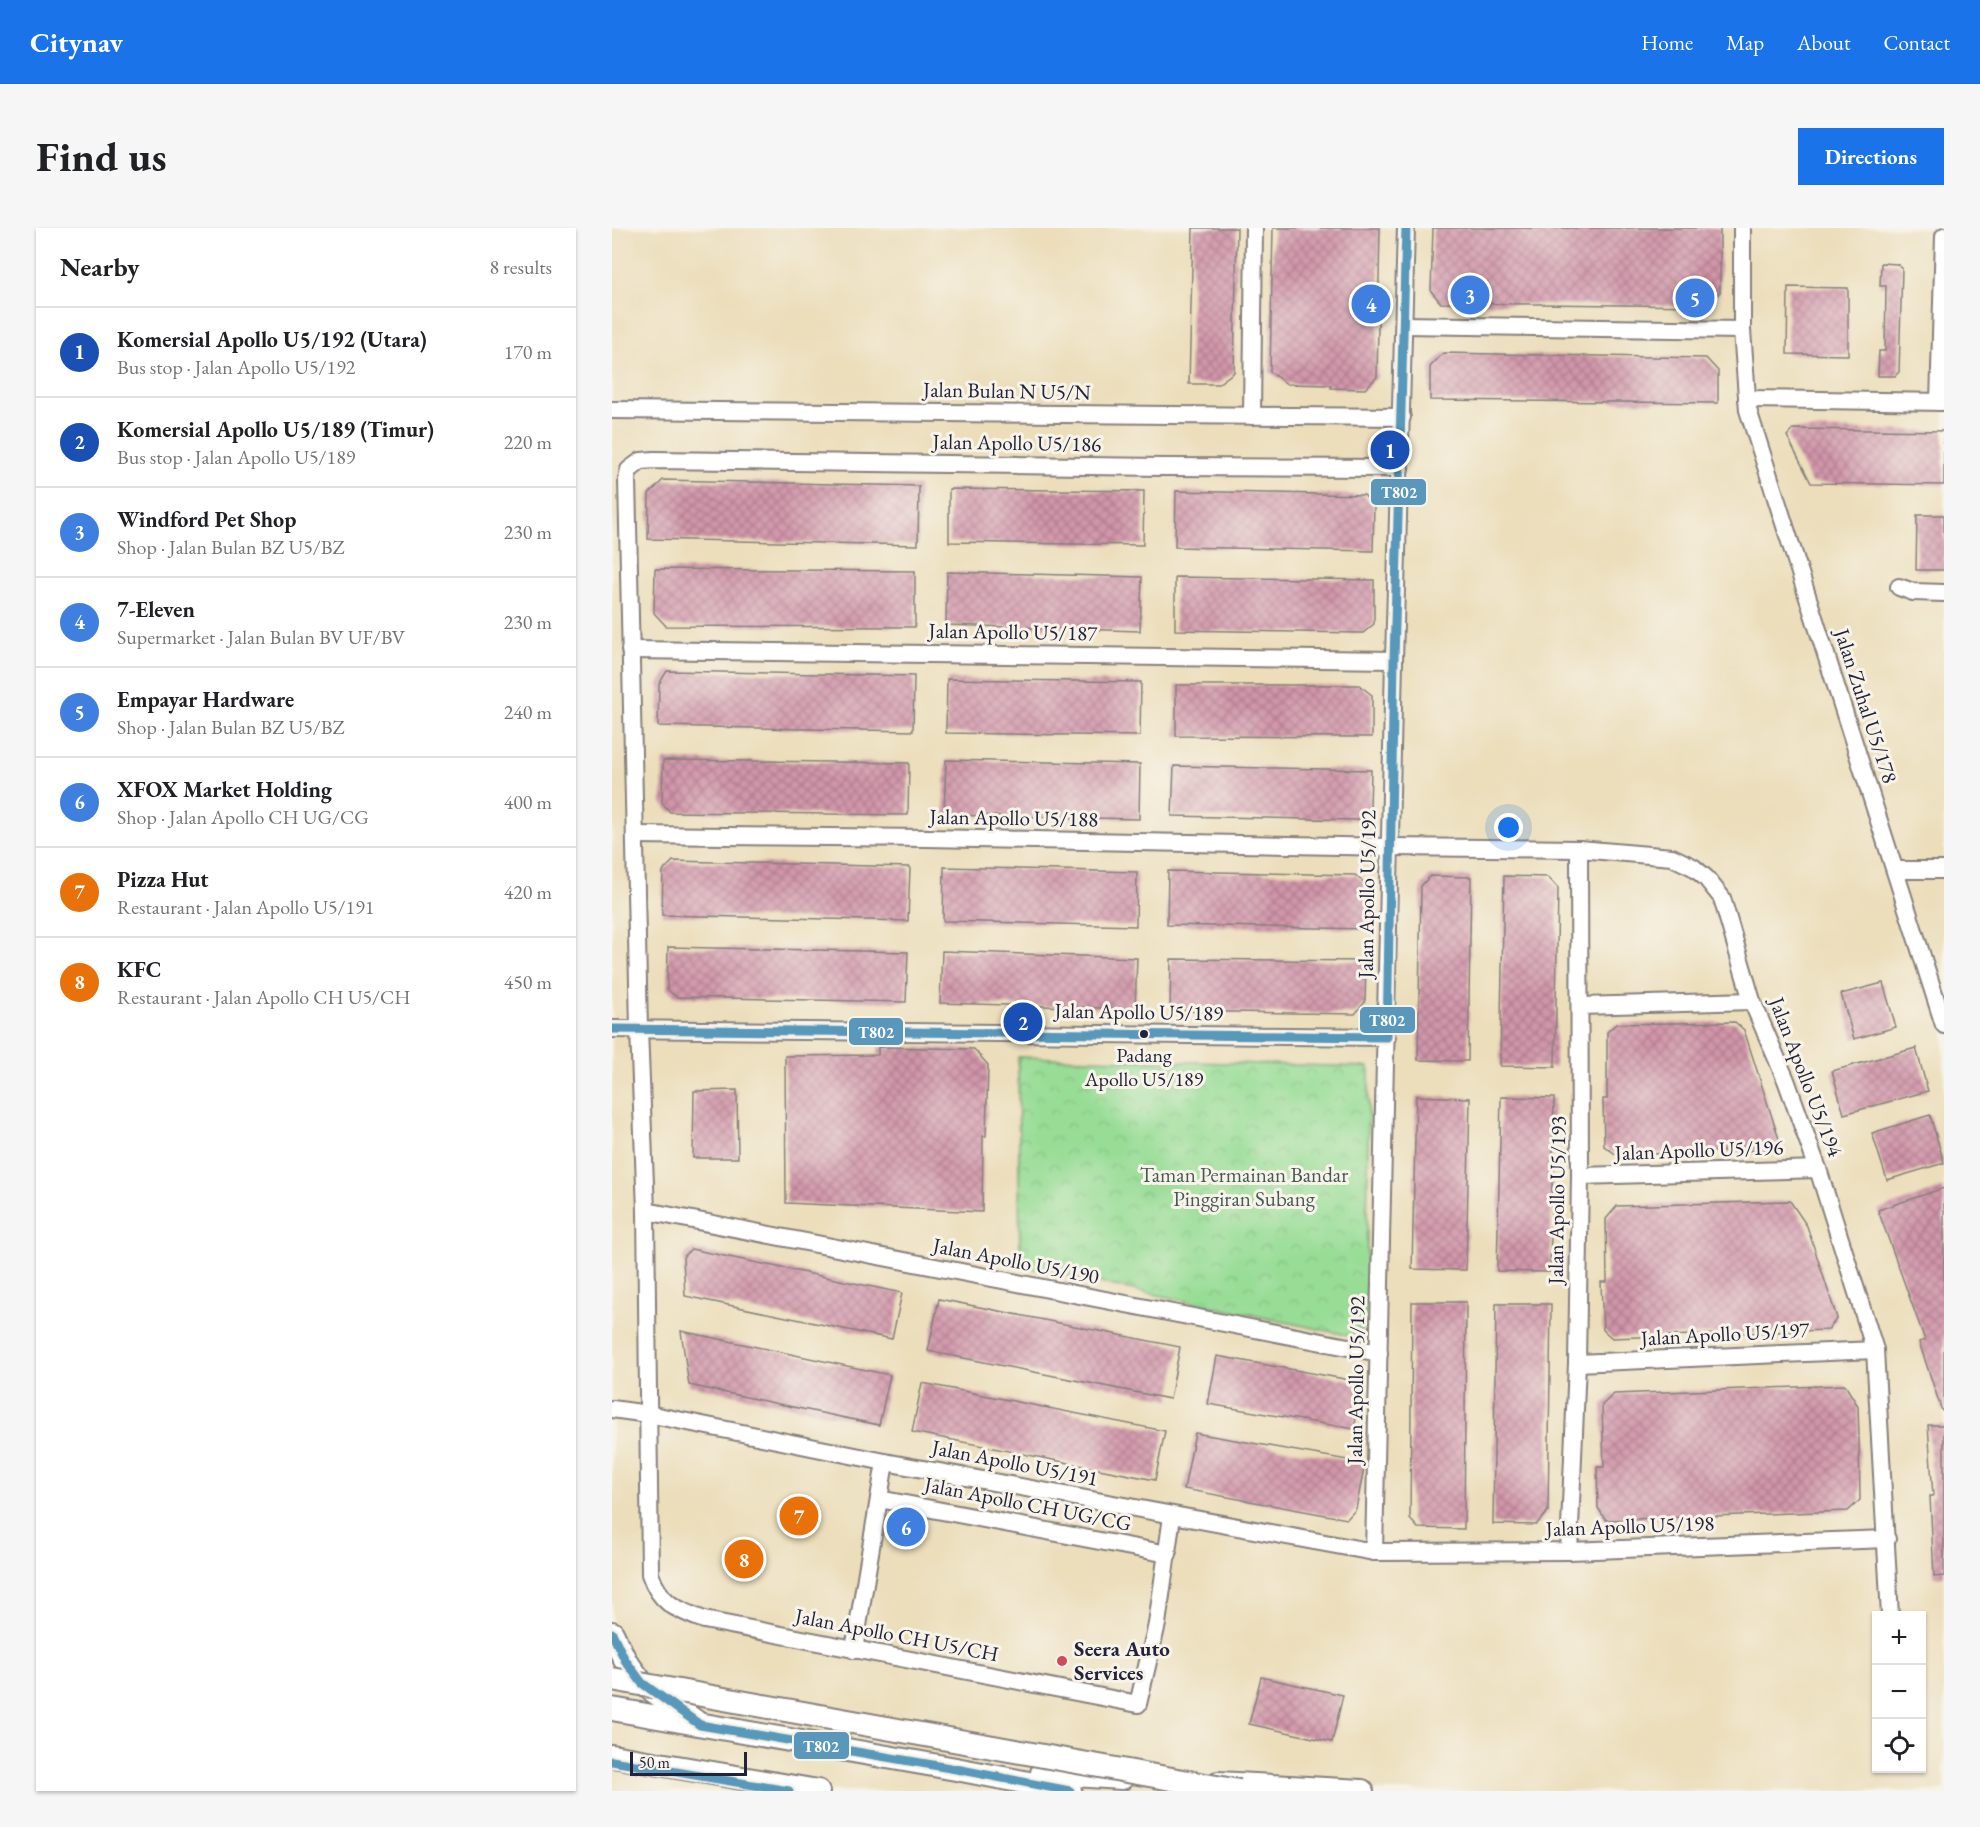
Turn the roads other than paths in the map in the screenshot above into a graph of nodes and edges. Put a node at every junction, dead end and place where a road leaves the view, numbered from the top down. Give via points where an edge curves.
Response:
1 (1254, 228) edge
2 (1406, 228) edge
3 (1742, 228) edge
4 (1944, 236) edge
5 (1404, 325) junction
6 (1742, 330) junction
7 (1747, 399) junction
8 (1942, 402) edge
9 (612, 410) edge
10 (1252, 416) junction
11 (1402, 417) junction
12 (1400, 468) junction
13 (1899, 588) dead end
14 (1944, 592) edge
15 (630, 650) junction
16 (1394, 660) junction
17 (635, 835) junction
18 (1391, 848) junction
19 (1579, 849) junction
20 (1895, 870) junction
21 (1944, 870) edge
22 (1752, 1001) junction
23 (1581, 1006) junction
24 (1944, 1026) edge
25 (612, 1029) edge
26 (639, 1029) junction
27 (1387, 1037) junction
28 (1818, 1169) junction
29 (1580, 1176) junction
30 (646, 1211) junction
31 (1875, 1350) junction
32 (1379, 1353) junction
33 (1577, 1363) junction
34 (612, 1409) edge
35 (648, 1414) junction
36 (885, 1462) junction
37 (879, 1499) junction
38 (1172, 1516) junction
39 (1887, 1539) junction
40 (1569, 1551) junction
41 (1374, 1552) junction
42 (1168, 1554) junction
43 (1890, 1611) edge
44 (612, 1633) edge
45 (854, 1650) junction
46 (612, 1679) edge
47 (612, 1709) edge
48 (612, 1719) edge
49 (700, 1725) junction
50 (612, 1761) edge
51 (956, 1769) junction
52 (760, 1791) edge
53 (789, 1791) edge
54 (818, 1791) edge
55 (1022, 1791) edge
56 (1070, 1791) edge
57 (1239, 1791) edge
58 (1362, 1791) edge

1 - 10 street
2 - 5 street, Jalan Apollo U5/192
3 - 6 street, Jalan Zuhal U5/178
4 - 8 street
5 - 6 street
5 - 11 street, Jalan Apollo U5/192
6 - 7 street, Jalan Zuhal U5/178
7 - 8 street
7 - 20 street, Jalan Zuhal U5/178
9 - 10 street, Jalan Bulan N U5/N
10 - 11 street, Jalan Bulan N U5/N
11 - 12 street, Jalan Apollo U5/192
12 - 15 street, Jalan Apollo U5/186 via 641,461 629,470 627,479
12 - 16 street, Jalan Apollo U5/192
13 - 14 street
15 - 16 street, Jalan Apollo U5/187
15 - 17 street
16 - 18 street, Jalan Apollo U5/192
17 - 18 street, Jalan Apollo U5/188
17 - 26 street
18 - 19 street, Jalan Apollo U5/194
18 - 27 street, Jalan Apollo U5/192
19 - 22 street, Jalan Apollo U5/194 via 1672,857 1706,878 1722,898
19 - 23 street, Jalan Apollo U5/193
20 - 21 street
20 - 24 street, Jalan Zuhal U5/178
22 - 23 street
22 - 28 street, Jalan Apollo U5/194
23 - 29 street, Jalan Apollo U5/193
25 - 26 street, Jalan Apollo U5/189
26 - 27 street, Jalan Apollo U5/189
26 - 30 street
27 - 32 street, Jalan Apollo U5/192
28 - 29 street, Jalan Apollo U5/196
28 - 31 street, Jalan Apollo U5/194
29 - 33 street, Jalan Apollo U5/193
30 - 32 street, Jalan Apollo U5/190
30 - 35 street
31 - 33 street, Jalan Apollo U5/197
31 - 39 street, Jalan Apollo U5/194
32 - 41 street, Jalan Apollo U5/192
33 - 40 street, Jalan Apollo U5/193
34 - 35 street, Jalan Apollo U5/191
35 - 36 street, Jalan Apollo U5/191
35 - 45 street, Jalan Apollo CH U5/CH via 650,1574 656,1591 668,1604 704,1620
36 - 37 street
36 - 38 street, Jalan Apollo U5/191
37 - 42 street, Jalan Apollo CH UG/CG
37 - 45 street
38 - 41 street, Jalan Apollo U5/191
38 - 42 street
39 - 40 street, Jalan Apollo U5/198
39 - 43 street, Jalan Apollo U5/194
40 - 41 street, Jalan Apollo U5/198
42 - 45 street, Jalan Apollo CH U5/CH via 1138,1704
44 - 49 highway via 642,1683
46 - 57 highway, bridge
47 - 49 highway
48 - 55 highway
49 - 51 highway
50 - 52 highway
50 - 53 highway
50 - 54 highway
51 - 56 highway
51 - 58 highway

